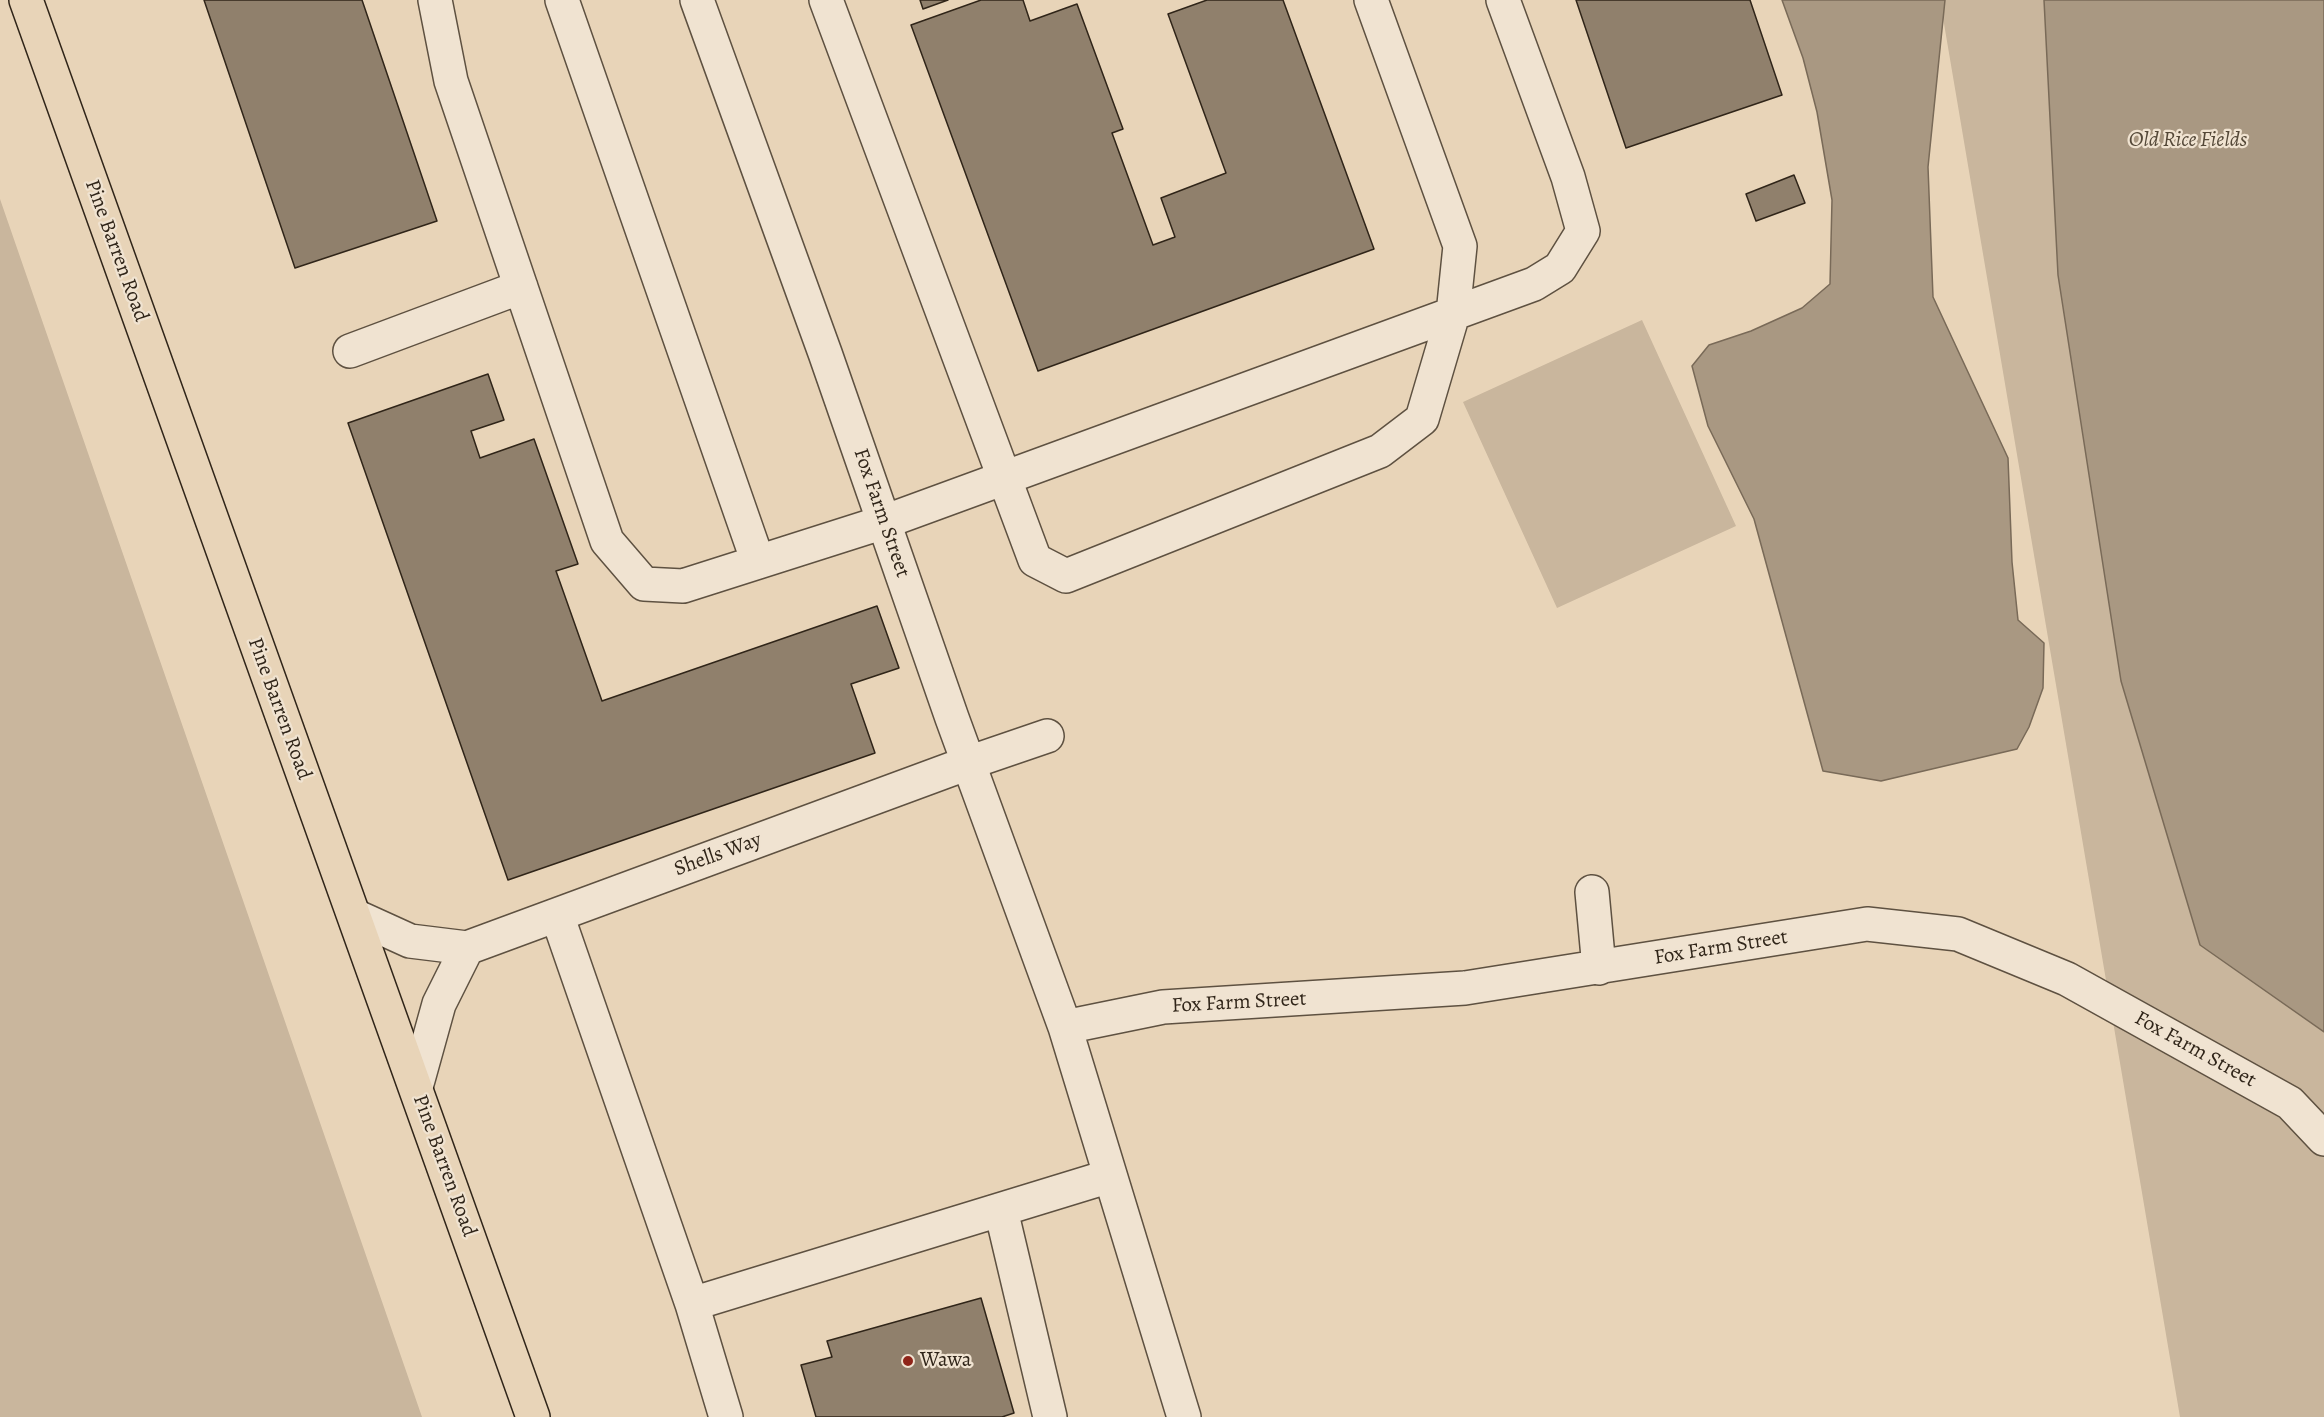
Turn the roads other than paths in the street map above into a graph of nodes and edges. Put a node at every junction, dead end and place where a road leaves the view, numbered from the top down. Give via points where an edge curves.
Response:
1 (26, 0) edge
2 (435, 0) edge
3 (561, 0) edge
4 (697, 0) edge
5 (826, 0) edge
6 (1371, 0) edge
7 (1503, 0) edge
8 (521, 286) junction
9 (1453, 314) junction
10 (350, 351) dead end
11 (1003, 479) junction
12 (884, 522) junction
13 (758, 562) junction
14 (1047, 736) dead end
15 (968, 763) junction
16 (1592, 892) dead end
17 (557, 915) junction
18 (355, 916) junction
19 (467, 948) junction
20 (1599, 968) junction
21 (1065, 1027) junction
22 (416, 1087) junction
23 (2324, 1139) edge
24 (1110, 1176) junction
25 (1001, 1210) junction
26 (692, 1304) junction
27 (533, 1417) edge
28 (726, 1417) edge
29 (1050, 1417) edge
30 (1184, 1417) edge

1 - 18 main road, Pine Barren Road
2 - 8 lane via 451,81
3 - 13 lane
4 - 12 lane, Fox Farm Street
5 - 11 lane
6 - 9 lane via 1460,246
7 - 9 lane via 1568,177 1583,231 1560,268 1534,284
8 - 10 lane
8 - 13 lane via 607,541 644,584 683,586
9 - 11 lane
9 - 11 lane via 1422,419 1380,451 1066,576 1035,560
11 - 12 lane
12 - 13 lane
12 - 15 lane, Fox Farm Street
14 - 15 lane, Shells Way
15 - 17 lane, Shells Way
15 - 21 lane, Fox Farm Street
16 - 20 lane
17 - 19 lane, Shells Way
17 - 26 lane
18 - 19 lane, Shells Way via 410,941
18 - 22 main road, Pine Barren Road
19 - 22 lane via 439,1004
20 - 21 lane, Fox Farm Street via 1464,988 1163,1007
20 - 23 lane, Fox Farm Street via 1867,924 1958,934 2067,979 2280,1097
21 - 24 lane, Fox Farm Street
22 - 27 main road, Pine Barren Road
24 - 25 lane
24 - 30 lane, Fox Farm Street
25 - 26 lane
25 - 29 lane
26 - 28 lane

